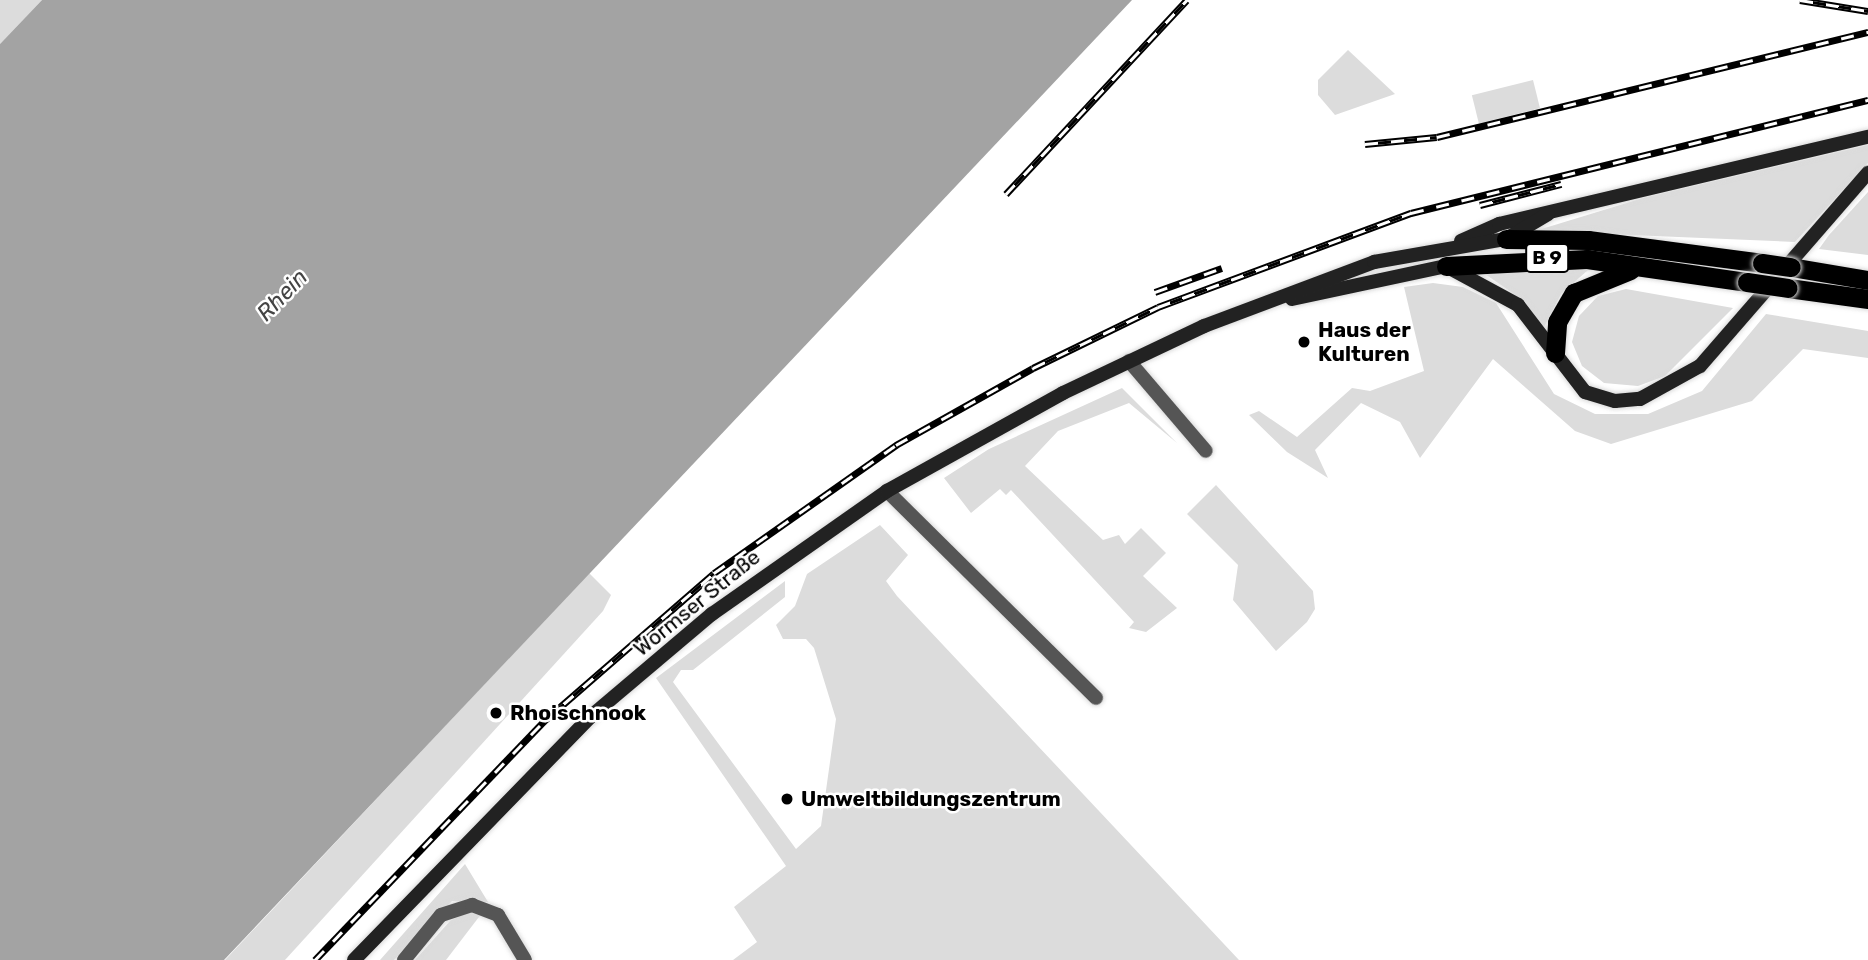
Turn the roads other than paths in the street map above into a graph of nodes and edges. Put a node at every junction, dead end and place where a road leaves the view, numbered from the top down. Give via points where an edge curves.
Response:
1 (1868, 138) edge
2 (1868, 173) edge
3 (1548, 214) junction
4 (1506, 239) junction
5 (1454, 245) junction
6 (1446, 266) junction
7 (1648, 267) junction
8 (1868, 267) edge
9 (1800, 268) junction
10 (1868, 280) edge
11 (1868, 299) edge
12 (1256, 307) junction
13 (1555, 353) junction
14 (1129, 361) junction
15 (1206, 451) dead end
16 (887, 491) junction
17 (1096, 698) dead end
18 (354, 960) edge
19 (404, 960) edge
20 (525, 960) edge

1 - 3 main road
2 - 13 main road via 1721,344 1669,389 1627,401 1595,396 1570,379
3 - 4 main road
3 - 5 main road via 1499,224
4 - 5 main road
4 - 9 highway, B 9, bridge via 1599,241
5 - 12 main road via 1374,262
6 - 7 highway, B 9 via 1555,258
6 - 12 main road
6 - 13 main road via 1505,294
7 - 11 highway, B 9, bridge
7 - 13 highway via 1598,278 1574,293 1557,321
8 - 9 highway
9 - 10 highway, B 9
12 - 14 main road, Wormser Straße
14 - 15 street
14 - 16 main road, Wormser Straße
16 - 17 street
16 - 18 main road, Wormser Straße via 712,614 590,717
19 - 20 street via 442,915 472,905 498,915

